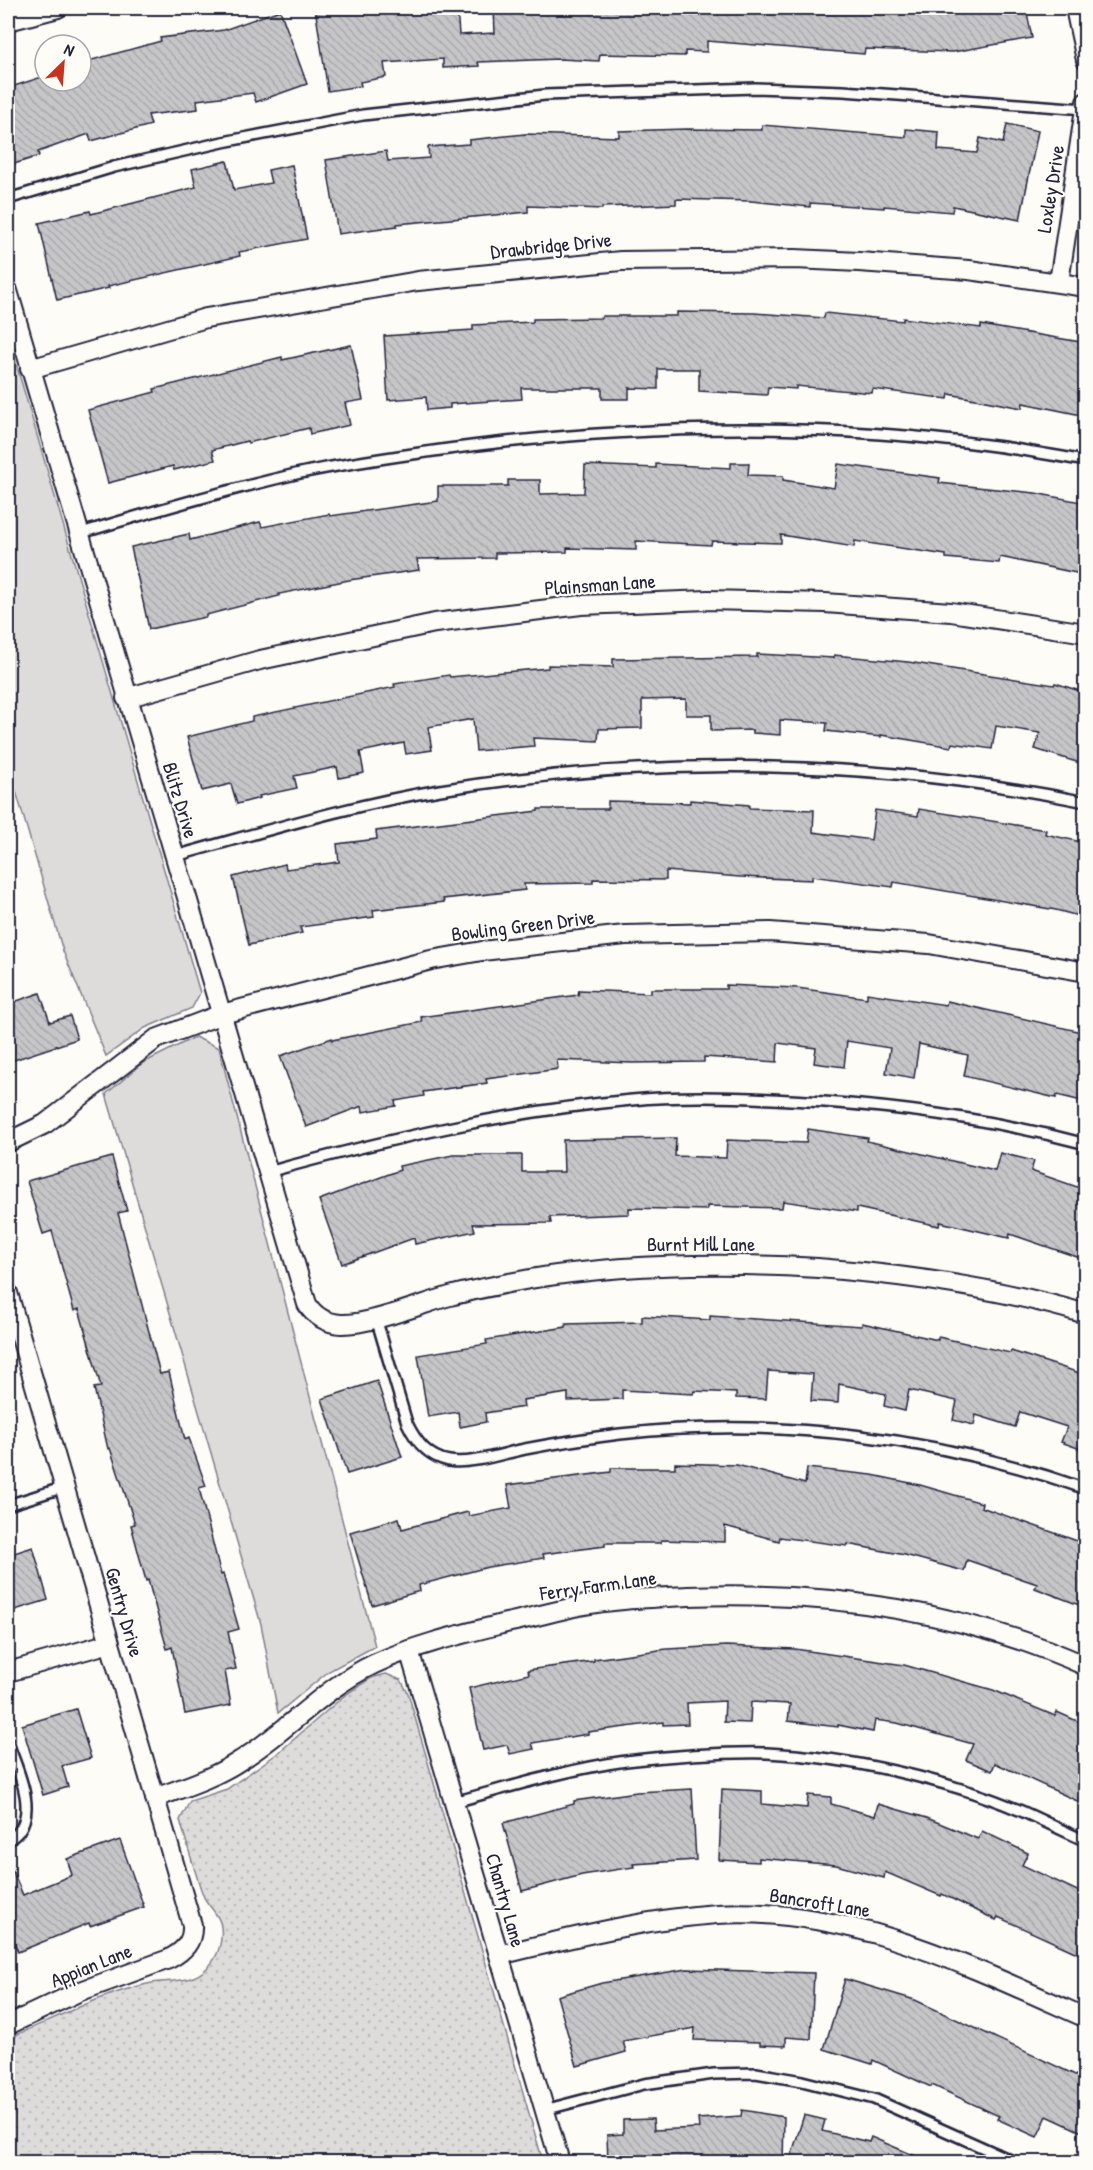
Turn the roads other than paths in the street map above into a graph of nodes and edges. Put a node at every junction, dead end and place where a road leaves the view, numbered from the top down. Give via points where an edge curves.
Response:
1 (58, 8) edge
2 (1075, 8) edge
3 (8, 21) edge
4 (1086, 60) edge
5 (1086, 102) edge
6 (1085, 109) edge
7 (8, 199) edge
8 (1059, 282) junction
9 (1086, 287) edge
10 (8, 291) edge
11 (30, 369) junction
12 (1086, 461) edge
13 (78, 534) junction
14 (1086, 633) edge
15 (126, 698) junction
16 (1086, 802) edge
17 (175, 856) junction
18 (1086, 972) edge
19 (222, 1014) junction
20 (8, 1142) edge
21 (1086, 1144) edge
22 (268, 1172) junction
23 (8, 1293) edge
24 (1086, 1314) edge
25 (320, 1317) joint
26 (376, 1317) junction
27 (14, 1337) edge
28 (65, 1487) junction
29 (1086, 1489) edge
30 (8, 1505) edge
31 (110, 1642) junction
32 (409, 1650) junction
33 (1086, 1666) edge
34 (8, 1672) edge
35 (8, 1742) edge
36 (155, 1798) junction
37 (454, 1802) junction
38 (8, 1841) edge
39 (1086, 1841) edge
40 (189, 1944) joint
41 (499, 1955) junction
42 (1086, 2018) edge
43 (8, 2025) edge
44 (544, 2110) junction
45 (560, 2163) edge
46 (1015, 2163) edge

1 - 3 street
2 - 4 street
5 - 6 street, Loxley Drive
6 - 7 lane via 754,88 545,95 363,115 223,142 114,167
6 - 8 street, Loxley Drive
8 - 9 street, Drawbridge Drive
8 - 11 street, Drawbridge Drive via 969,270 848,261 621,261 418,282 206,318
10 - 11 street, Blitz Drive
11 - 13 street, Blitz Drive
12 - 13 lane via 997,446 870,434 776,429 604,433 389,457 297,474
13 - 15 street, Blitz Drive
14 - 15 street, Plainsman Lane via 951,612 825,603 708,600 581,605 435,623 260,660
15 - 17 street, Blitz Drive
16 - 17 lane via 935,777 766,766 632,768 440,790 316,817
17 - 19 street, Blitz Drive
18 - 19 street, Bowling Green Drive via 929,944 770,932 625,935 430,960
19 - 20 street, Bowling Green Drive via 156,1039 45,1124
19 - 22 street, Blitz Drive
21 - 22 lane via 986,1120 903,1108 746,1098 633,1100 500,1117 411,1135
22 - 25 street, Blitz Drive via 307,1304
23 - 27 street, Gentry Drive
24 - 26 street, Burnt Mill Lane via 889,1273 746,1263 635,1266 530,1279 452,1295
25 - 26 street, Burnt Mill Lane via 343,1324
26 - 29 lane via 407,1424 420,1446 448,1461 631,1433 777,1428 930,1447 1006,1464
27 - 28 street, Gentry Drive
28 - 30 lane
28 - 31 street, Gentry Drive
31 - 34 street
31 - 36 street, Gentry Drive
32 - 33 street, Ferry Farm Lane via 580,1606 640,1598 736,1594 840,1600 943,1618 1019,1640
32 - 36 street, Ferry Farm Lane via 350,1676 242,1760 206,1780
32 - 37 street, Chantry Lane
35 - 38 lane via 23,1788 26,1815 18,1832
36 - 40 street, Gentry Drive via 192,1925
37 - 39 lane via 626,1761 765,1753 848,1763 958,1789 1018,1810
37 - 41 street, Chantry Lane
40 - 43 street, Appian Lane via 169,1959 78,1992
41 - 42 street, Bancroft Lane via 665,1919 720,1914 782,1916 903,1941
41 - 44 street, Chantry Lane
44 - 45 street, Chantry Lane
44 - 46 lane via 644,2084 714,2074 756,2073 874,2099

